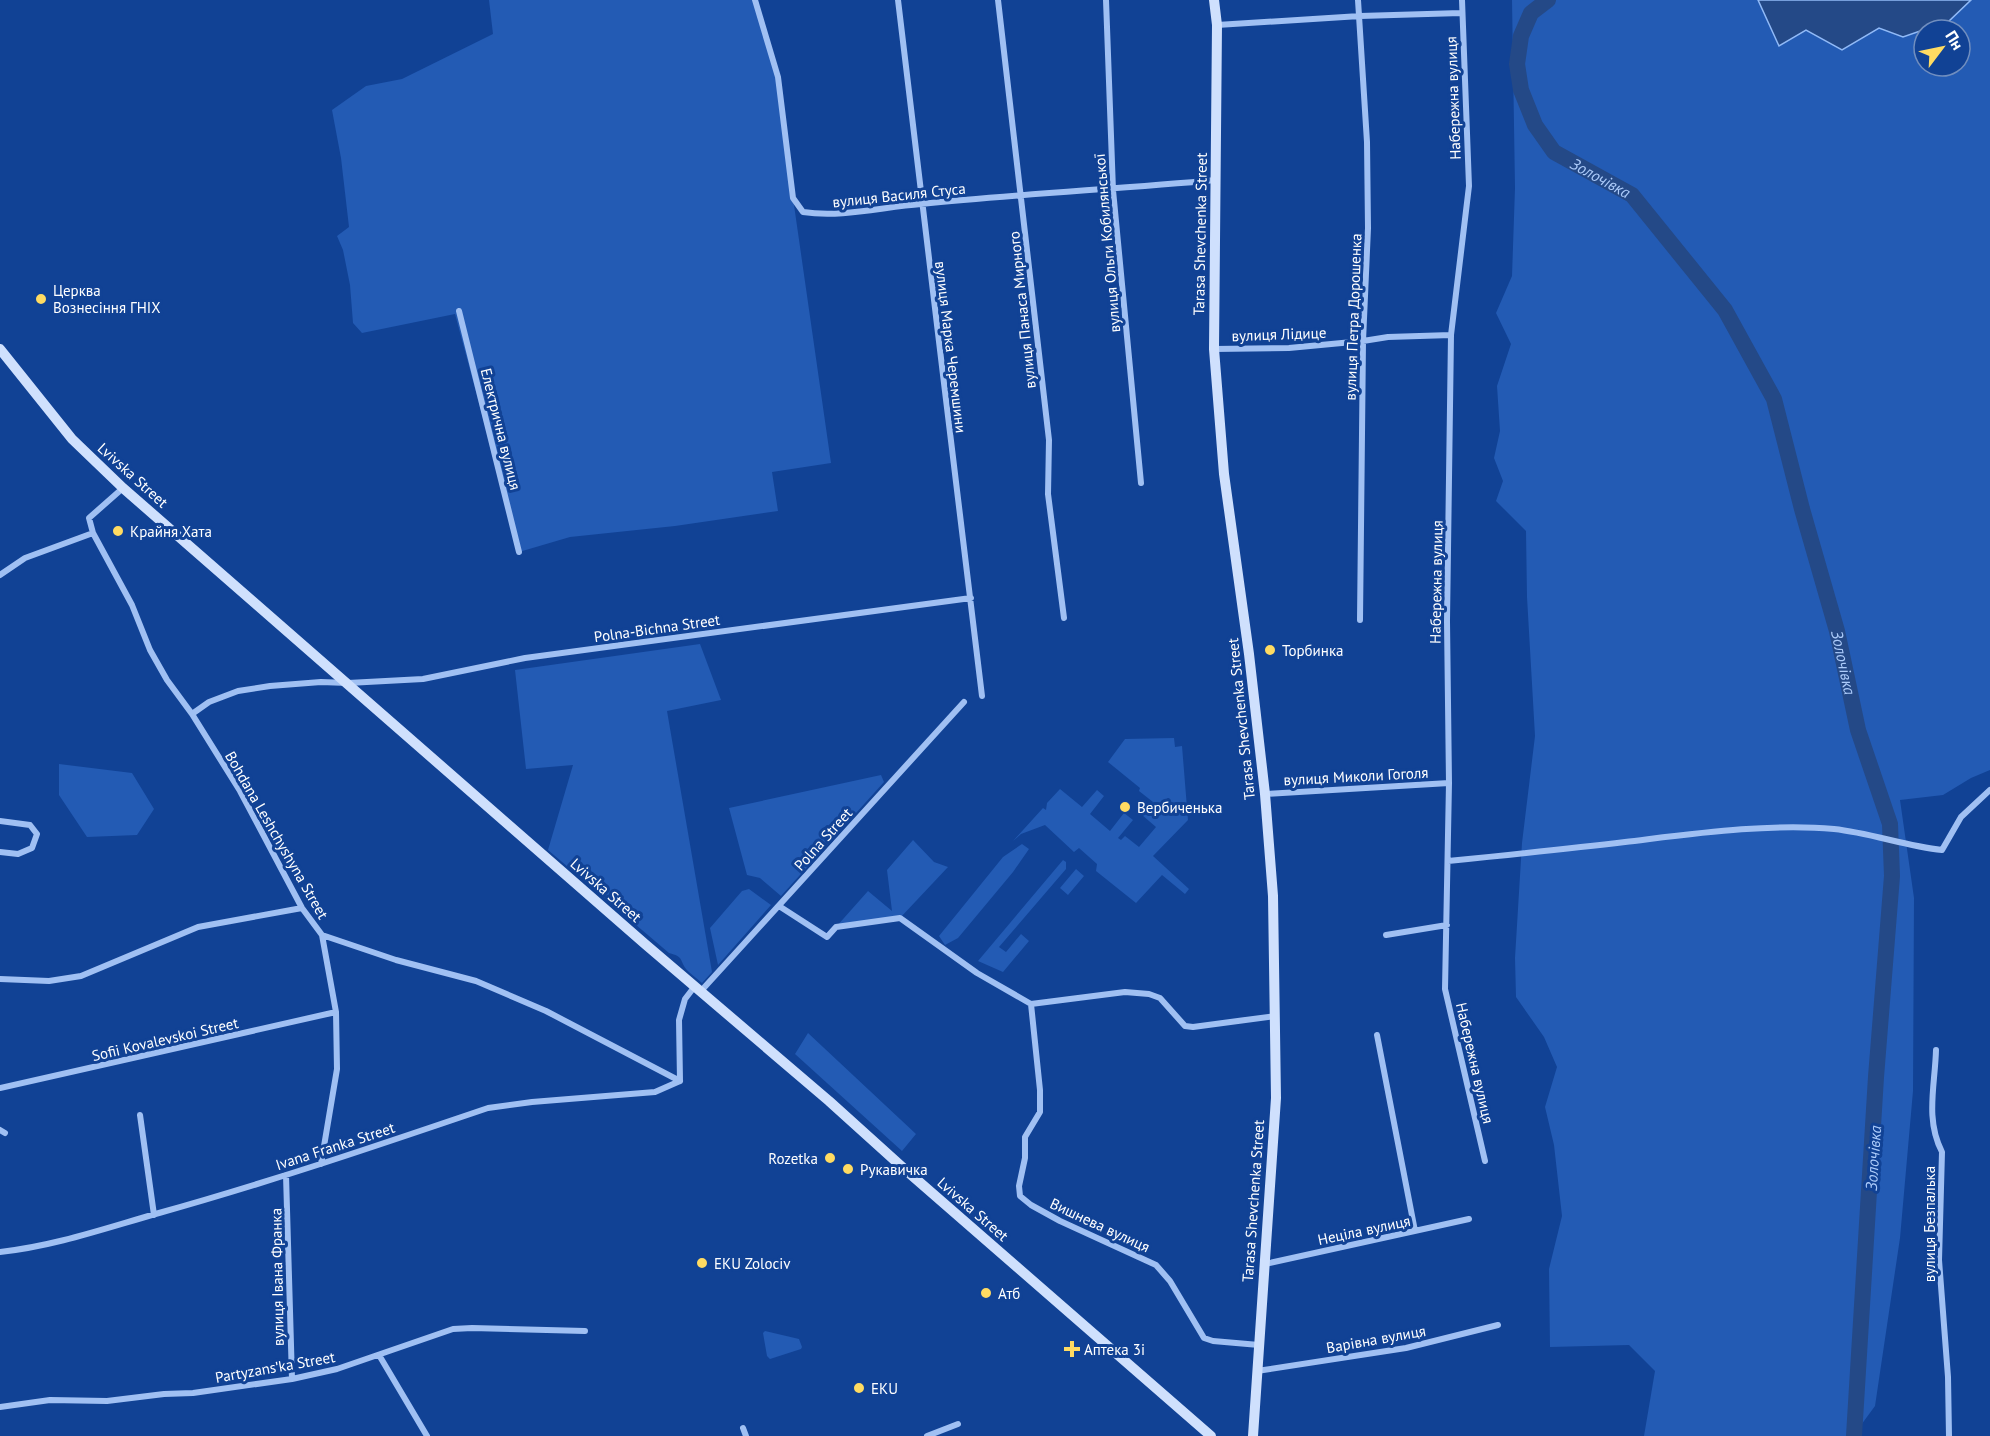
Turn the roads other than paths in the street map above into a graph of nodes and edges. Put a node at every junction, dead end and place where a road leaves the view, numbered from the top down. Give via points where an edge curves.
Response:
1 (755, 0) edge
2 (898, 0) edge
3 (998, 0) edge
4 (1106, 0) edge
5 (1214, 0) edge
6 (1358, 0) edge
7 (1462, 0) edge
8 (1461, 13) junction
9 (1360, 16) junction
10 (1217, 25) junction
11 (1216, 180) junction
12 (1113, 190) junction
13 (1021, 196) junction
14 (921, 204) junction
15 (459, 311) dead end
16 (1452, 334) junction
17 (1363, 341) junction
18 (0, 349) edge
19 (1214, 349) junction
20 (1142, 483) dead end
21 (123, 488) junction
22 (93, 533) junction
23 (519, 552) dead end
24 (0, 575) edge
25 (971, 598) junction
26 (1064, 618) dead end
27 (1360, 620) dead end
28 (348, 683) junction
29 (982, 696) dead end
30 (964, 702) dead end
31 (192, 714) junction
32 (1449, 783) junction
33 (1990, 790) edge
34 (1264, 794) junction
35 (0, 821) edge
36 (0, 852) edge
37 (1448, 861) junction
38 (778, 906) junction
39 (302, 908) junction
40 (1447, 925) junction
41 (322, 935) junction
42 (1386, 935) dead end
43 (0, 979) edge
44 (698, 989) junction
45 (1031, 1004) junction
46 (336, 1012) junction
47 (1275, 1016) junction
48 (1377, 1035) dead end
49 (1936, 1050) dead end
50 (680, 1081) junction
51 (0, 1088) edge
52 (140, 1115) dead end
53 (1485, 1161) dead end
54 (321, 1164) junction
55 (286, 1175) junction
56 (154, 1215) junction
57 (1469, 1219) dead end
58 (1415, 1231) junction
59 (0, 1252) edge
60 (1264, 1264) junction
61 (1498, 1325) dead end
62 (585, 1331) dead end
63 (1259, 1345) junction
64 (379, 1355) junction
65 (1257, 1371) junction
66 (292, 1379) junction
67 (0, 1407) edge
68 (958, 1424) dead end
69 (742, 1428) dead end
70 (427, 1436) edge
71 (746, 1436) edge
72 (927, 1436) edge
73 (1210, 1436) edge
74 (1252, 1436) edge
75 (1949, 1436) edge

1 - 14 street, вулиця Василя Стуса via 778,77 793,198 803,212 820,215
2 - 14 street, вулиця Марка Черемшини
3 - 13 street, вулиця Панаса Мирного
4 - 12 street, вулиця Ольги Кобилянської
5 - 10 main road, Tarasa Shevchenka Street
6 - 9 street, вулиця Петра Дорошенка
7 - 8 street, Набережна вулиця
8 - 9 street
8 - 16 street, Набережна вулиця via 1469,186
9 - 10 street
9 - 17 street, вулиця Петра Дорошенка via 1367,196
10 - 11 main road, Tarasa Shevchenka Street
11 - 12 street, вулиця Василя Стуса
11 - 19 main road, Tarasa Shevchenka Street
12 - 13 street, вулиця Василя Стуса
12 - 20 street, вулиця Ольги Кобилянської
13 - 14 street, вулиця Василя Стуса
13 - 26 street, вулиця Панаса Мирного via 1048,440 1048,494
14 - 25 street, вулиця Марка Черемшини
15 - 23 street, Електрична вулиця
16 - 17 street, вулиця Лідице
16 - 32 street, Набережна вулиця via 1447,621
17 - 19 street, вулиця Лідице via 1289,348
17 - 27 street, вулиця Петра Дорошенка
18 - 21 main road, Lvivska Street via 72,439
19 - 34 main road, Tarasa Shevchenka Street via 1224,474
21 - 22 street via 89,518
21 - 28 main road, Lvivska Street
22 - 24 street via 25,558
22 - 31 street, Bohdana Leshchyshyna Street via 132,605 150,650
25 - 28 street, Polna-Bichna Street via 525,658 423,679
25 - 29 street, вулиця Марка Черемшини
28 - 31 street, Polna-Bichna Street via 238,691 209,702
28 - 44 main road, Lvivska Street
30 - 38 street, Polna Street
31 - 39 street, Bohdana Leshchyshyna Street via 240,790
32 - 34 street, вулиця Миколи Гоголя
32 - 37 street, Набережна вулиця
33 - 37 street via 1961,817 1942,850 1835,829 1789,828 1698,833
34 - 47 main road, Tarasa Shevchenka Street via 1273,896
35 - 36 street via 30,825 37,834 32,848 18,854
37 - 40 street, Набережна вулиця
38 - 44 street, Polna Street
38 - 45 street via 827,937 836,927 900,918 978,973
39 - 41 street, Bohdana Leshchyshyna Street
39 - 43 street via 198,927 81,976 49,981
40 - 42 street
40 - 53 street, Набережна вулиця via 1445,989
41 - 46 street
41 - 50 street, Bohdana Leshchyshyna Street via 476,981 546,1011
44 - 50 street, Polna Street via 685,999 679,1020
44 - 73 main road, Lvivska Street
45 - 47 street via 1135,992 1160,998 1185,1026
45 - 63 street, Вишнева вулиця via 1041,1112 1025,1137 1020,1196 1060,1221 1156,1265 1204,1338
46 - 51 street, Sofii Kovalevskoi Street
46 - 54 street via 337,1069
47 - 60 main road, Tarasa Shevchenka Street via 1276,1098
48 - 58 street
49 - 75 street, вулиця Безпалька via 1930,1109 1934,1138 1942,1152 1939,1260
50 - 54 street, Ivana Franka Street via 655,1092 488,1108
52 - 56 street
54 - 55 street, Ivana Franka Street
55 - 56 street, Ivana Franka Street
55 - 66 street, вулиця Івана Франка
56 - 59 street, Ivana Franka Street via 67,1240
57 - 58 street, Неціла вулиця
58 - 60 street, Неціла вулиця
60 - 63 main road, Tarasa Shevchenka Street
61 - 65 street, Варівна вулиця via 1406,1348
62 - 64 street, Partyzansʹka Street via 453,1329
63 - 65 main road, Tarasa Shevchenka Street
64 - 66 street, Partyzansʹka Street
64 - 70 street
65 - 74 main road, Tarasa Shevchenka Street
66 - 67 street, Partyzansʹka Street via 193,1393 107,1401 50,1400
68 - 72 street
69 - 71 street

